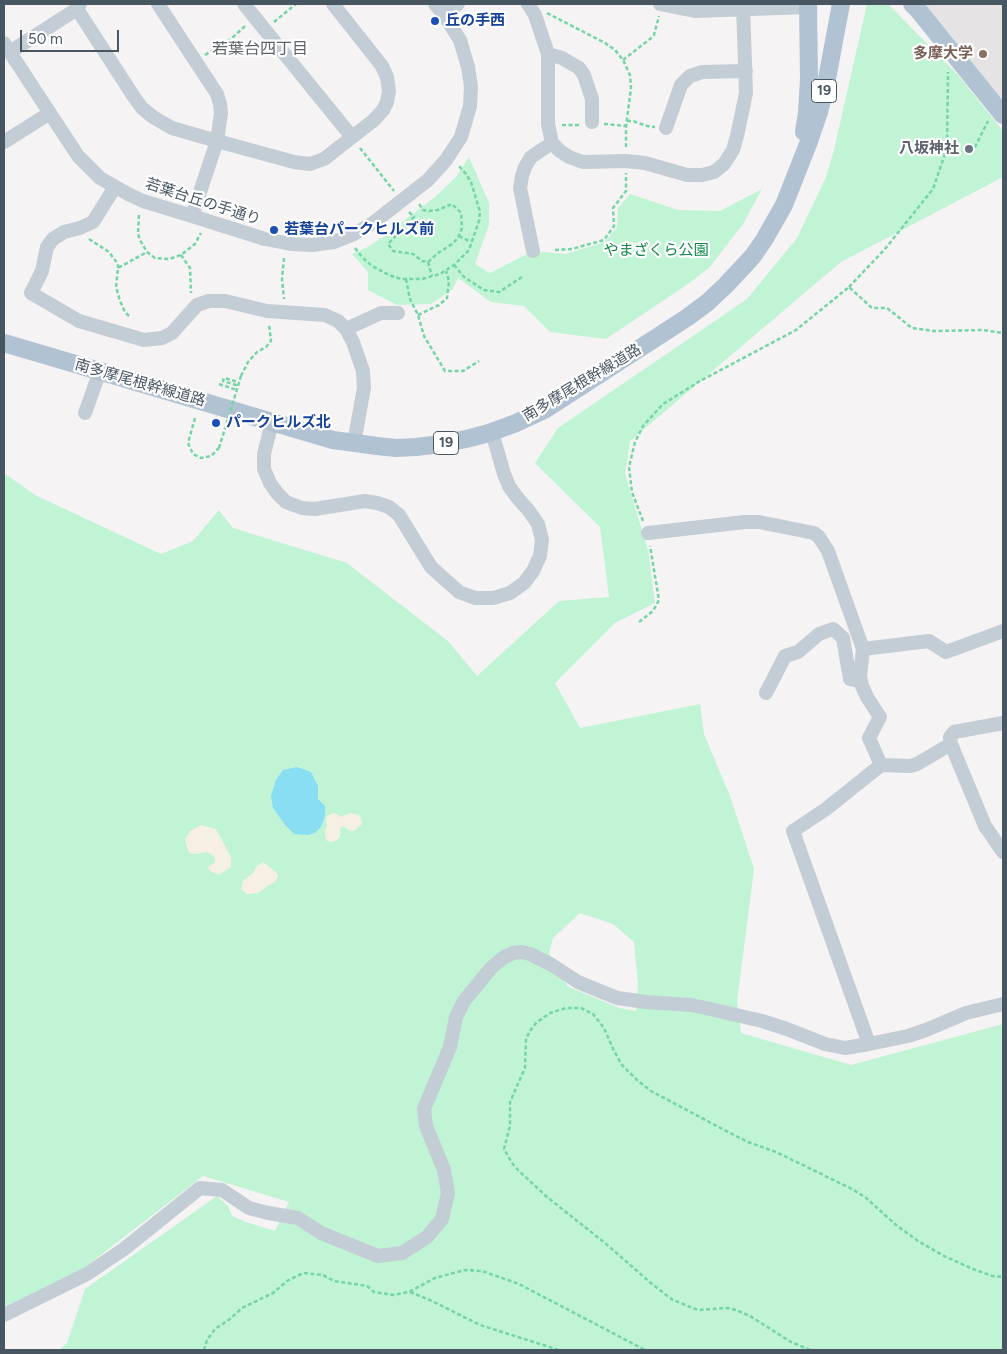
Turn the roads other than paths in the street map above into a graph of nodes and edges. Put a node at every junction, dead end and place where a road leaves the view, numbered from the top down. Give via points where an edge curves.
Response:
1 (158, 4) edge
2 (244, 4) edge
3 (333, 4) edge
4 (435, 4) edge
5 (458, 4) edge
6 (528, 4) edge
7 (661, 4) edge
8 (841, 4) edge
9 (912, 4) edge
10 (744, 6) edge
11 (808, 6) edge
12 (78, 7) edge
13 (444, 15) junction
14 (7, 48) edge
15 (548, 54) junction
16 (746, 71) junction
17 (999, 110) edge
18 (50, 113) junction
19 (592, 122) road end
20 (666, 128) dead end
21 (352, 137) junction
22 (217, 141) junction
23 (4, 142) edge
24 (552, 143) junction
25 (796, 174) junction
26 (115, 187) junction
27 (192, 216) junction
28 (533, 251) dead end
29 (398, 312) dead end
30 (346, 329) junction
31 (4, 343) edge
32 (100, 371) junction
33 (84, 413) dead end
34 (272, 422) junction
35 (492, 432) junction
36 (354, 443) junction
37 (648, 533) road end
38 (1003, 631) edge
39 (863, 649) junction
40 (861, 681) junction
41 (766, 693) dead end
42 (1003, 723) edge
43 (951, 744) junction
44 (881, 765) junction
45 (1003, 852) edge
46 (1003, 1004) edge
47 (869, 1044) junction
48 (4, 1316) edge

1 - 22 street via 217,94 221,114
2 - 21 street
3 - 21 street via 388,77 387,102 374,120
4 - 13 street, 若葉台丘の手通り
5 - 13 street
6 - 15 street
7 - 10 street via 695,11
8 - 25 main road, 南多摩尾根幹線道路 / 19 via 821,102
9 - 17 main road
10 - 11 street
10 - 16 street
11 - 25 main road, 南多摩尾根幹線道路 / 19 via 808,103
12 - 14 street
12 - 22 street via 142,108 172,128
13 - 27 street, 若葉台丘の手通り via 465,53 471,86 470,106 454,151 428,180 402,201 354,234 334,242 312,245 265,239
14 - 18 street, 若葉台丘の手通り
15 - 19 street via 562,58 584,74 592,99
15 - 24 street via 548,124
16 - 20 street via 702,72 690,76 680,85
16 - 24 street via 746,92 737,136 729,157 714,172 687,175 626,161 582,162 569,157
18 - 23 street
18 - 26 street, 若葉台丘の手通り via 78,156 100,178
21 - 22 street via 324,159 310,164
22 - 27 street
24 - 28 street via 531,157 522,176 520,188
25 - 35 main road, 南多摩尾根幹線道路 / 19 via 784,205 764,240 708,302 546,409
26 - 27 street, 若葉台丘の手通り via 143,201
26 - 30 street via 93,222 64,232 53,240 31,293 79,321 144,340 172,334 198,305 209,301 325,315
29 - 30 street via 381,313
30 - 36 street via 364,379
31 - 32 main road, 南多摩尾根幹線道路 / 19
32 - 33 street
32 - 34 main road, 南多摩尾根幹線道路 / 19
34 - 35 street via 264,454 264,469 270,483 286,502 315,509 365,501 389,507 399,515 431,567 459,592 475,598 493,598 524,584 540,556 542,540 530,510 509,486
34 - 36 main road, 南多摩尾根幹線道路 / 19
35 - 36 main road, 南多摩尾根幹線道路 / 19 via 416,447
37 - 39 street via 759,522 814,533 828,551
38 - 39 street via 946,652 929,641
39 - 40 street
40 - 41 street via 850,679 843,638 833,629 819,634 798,652 785,656
40 - 44 street via 880,717 869,738
42 - 43 street via 954,732 950,737
43 - 44 street via 917,764
43 - 45 street via 985,826
44 - 47 street via 793,831
46 - 47 street via 966,1013 908,1036
47 - 48 street via 845,1048 706,1008 616,998 578,982 530,954 513,953 491,968 464,1001 456,1016 450,1047 424,1109 426,1126 444,1170 448,1193 442,1219 427,1237 402,1253 378,1256 321,1233 298,1218 268,1214 249,1208 222,1190 200,1188 124,1249 87,1274

